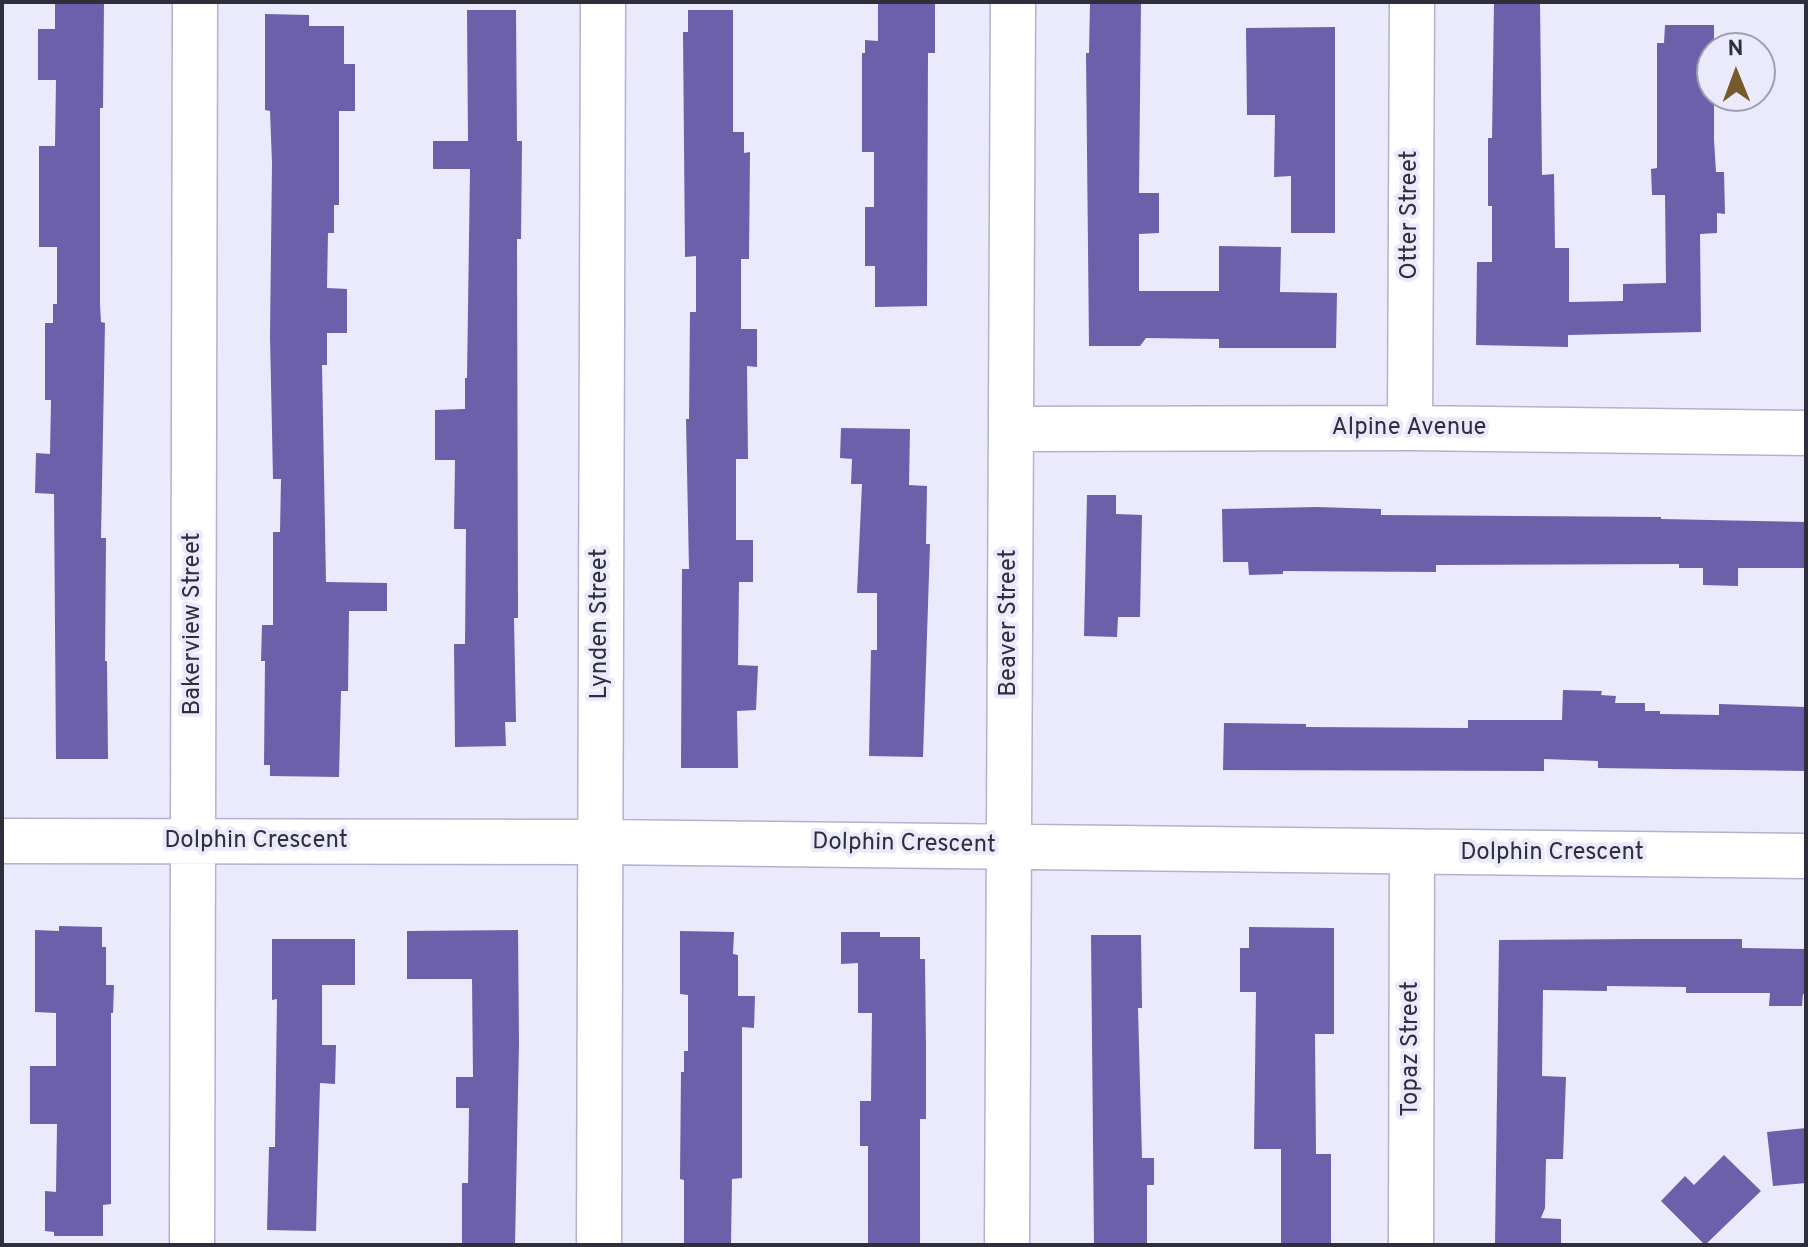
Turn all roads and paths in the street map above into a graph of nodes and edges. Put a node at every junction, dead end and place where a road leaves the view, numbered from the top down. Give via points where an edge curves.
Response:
1 (195, 2) edge
2 (603, 2) edge
3 (1013, 2) edge
4 (1412, 2) edge
5 (1410, 428) junction
6 (1011, 429) junction
7 (1806, 433) edge
8 (2, 841) edge
9 (193, 842) junction
10 (601, 842) junction
11 (1009, 846) junction
12 (1412, 853) junction
13 (1806, 856) edge
14 (192, 1245) edge
15 (599, 1245) edge
16 (1007, 1245) edge
17 (1411, 1245) edge

1 - 9 street, Bakerview Street
2 - 10 street, Lynden Street
3 - 6 street, Beaver Street
4 - 5 street, Otter Street
5 - 6 street, Alpine Avenue
5 - 7 street, Alpine Avenue
6 - 11 street, Beaver Street
8 - 9 street, Dolphin Crescent
9 - 10 street, Dolphin Crescent
9 - 14 street, Bakerview Street
10 - 11 street, Dolphin Crescent
10 - 15 street, Lynden Street
11 - 12 street, Dolphin Crescent
11 - 16 street, Beaver Street
12 - 13 street, Dolphin Crescent
12 - 17 street, Topaz Street

